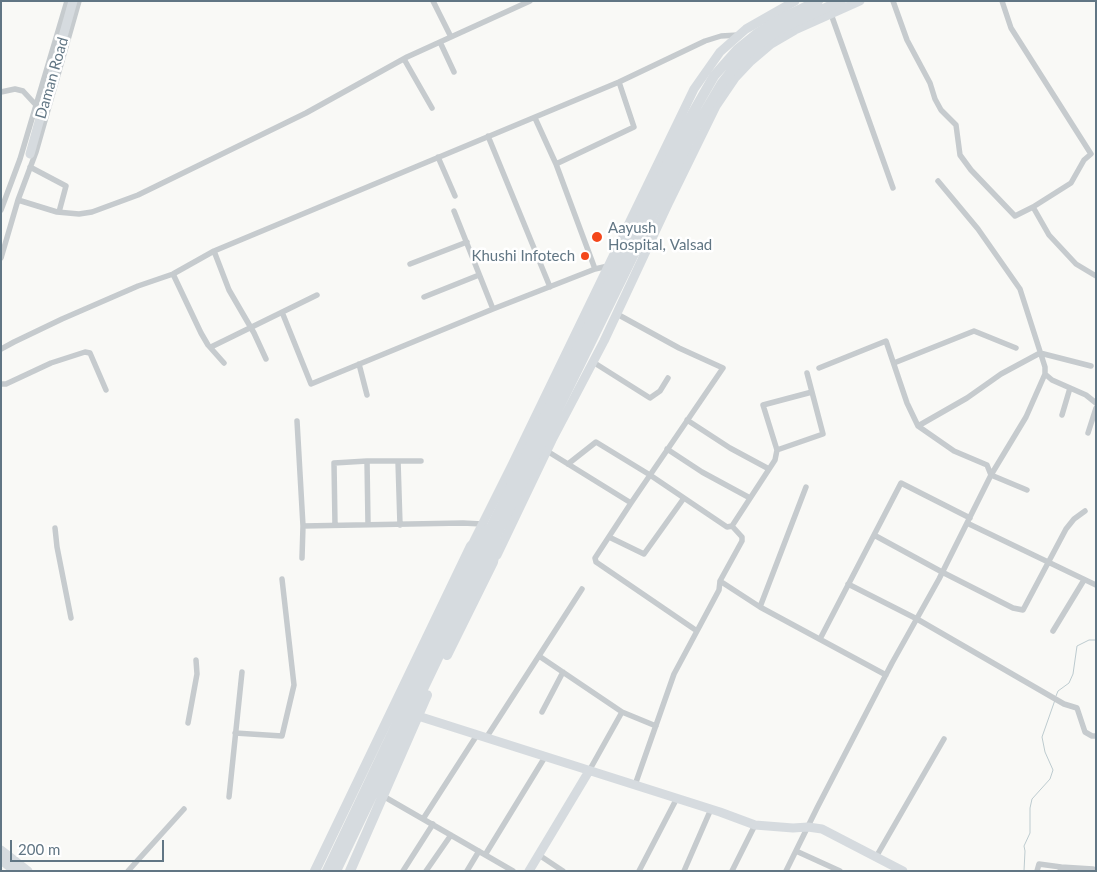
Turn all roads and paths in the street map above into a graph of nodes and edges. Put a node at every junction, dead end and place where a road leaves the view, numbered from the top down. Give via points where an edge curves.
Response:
1 (67, 1) edge
2 (73, 1) edge
3 (79, 1) edge
4 (433, 1) edge
5 (530, 1) edge
6 (795, 1) edge
7 (818, 1) edge
8 (841, 1) edge
9 (860, 1) edge
10 (893, 1) edge
11 (1002, 1) edge
12 (831, 14) junction
13 (451, 37) junction
14 (440, 42) junction
15 (749, 45) junction
16 (404, 59) junction
17 (454, 72) dead end
18 (619, 82) junction
19 (1, 92) edge
20 (35, 104) junction
21 (432, 108) dead end
22 (535, 118) junction
23 (488, 136) junction
24 (30, 154) dead end
25 (438, 158) junction
26 (556, 164) junction
27 (30, 167) junction
28 (938, 181) dead end
29 (893, 188) dead end
30 (455, 196) dead end
31 (18, 200) junction
32 (3, 203) edge
33 (1033, 208) junction
34 (1, 210) edge
35 (454, 211) dead end
36 (59, 212) junction
37 (466, 242) junction
38 (214, 251) junction
39 (1, 258) edge
40 (410, 264) dead end
41 (608, 266) junction
42 (595, 269) junction
43 (173, 274) junction
44 (479, 275) junction
45 (1096, 276) edge
46 (550, 287) junction
47 (318, 295) dead end
48 (424, 297) dead end
49 (493, 309) junction
50 (282, 312) junction
51 (617, 314) junction
52 (250, 327) junction
53 (211, 347) junction
54 (1016, 348) dead end
55 (1, 349) edge
56 (1040, 352) junction
57 (266, 359) dead end
58 (593, 362) junction
59 (224, 363) dead end
60 (894, 363) junction
61 (359, 364) junction
62 (1091, 366) dead end
63 (819, 368) dead end
64 (583, 370) junction
65 (807, 373) dead end
66 (1045, 374) junction
67 (668, 378) dead end
68 (1, 384) edge
69 (1070, 388) junction
70 (106, 390) dead end
71 (812, 392) junction
72 (367, 395) dead end
73 (1096, 403) edge
74 (1096, 408) edge
75 (1062, 415) dead end
76 (687, 420) junction
77 (297, 421) dead end
78 (918, 426) junction
79 (1088, 432) dead end
80 (667, 450) junction
81 (777, 450) junction
82 (547, 451) junction
83 (367, 461) junction
84 (398, 461) junction
85 (421, 461) dead end
86 (568, 464) junction
87 (769, 469) junction
88 (650, 475) junction
89 (991, 475) junction
90 (806, 487) dead end
91 (1027, 490) dead end
92 (684, 498) junction
93 (750, 498) junction
94 (630, 503) junction
95 (1085, 511) dead end
96 (968, 520) junction
97 (368, 524) junction
98 (482, 524) junction
99 (335, 525) junction
100 (400, 525) junction
101 (498, 525) junction
102 (303, 526) junction
103 (732, 526) junction
104 (55, 528) dead end
105 (874, 535) junction
106 (609, 537) junction
107 (472, 546) junction
108 (302, 558) dead end
109 (493, 562) junction
110 (1050, 562) junction
111 (942, 572) junction
112 (282, 579) dead end
113 (1084, 580) junction
114 (720, 581) junction
115 (848, 584) junction
116 (1096, 585) edge
117 (582, 589) dead end
118 (760, 607) junction
119 (71, 618) dead end
120 (917, 619) junction
121 (697, 631) junction
122 (1053, 631) dead end
123 (820, 639) junction
124 (539, 656) junction
125 (196, 660) dead end
126 (242, 672) dead end
127 (563, 672) junction
128 (886, 675) junction
129 (542, 712) dead end
130 (622, 712) junction
131 (418, 716) junction
132 (188, 723) dead end
133 (656, 726) junction
134 (236, 733) junction
135 (477, 735) junction
136 (1096, 736) edge
137 (486, 738) junction
138 (944, 739) dead end
139 (545, 757) junction
140 (589, 771) junction
141 (635, 785) junction
142 (383, 796) junction
143 (229, 797) dead end
144 (677, 798) junction
145 (184, 809) dead end
146 (711, 809) junction
147 (423, 819) junction
148 (433, 824) junction
149 (755, 825) junction
150 (808, 827) junction
151 (451, 835) junction
152 (353, 836) junction
153 (363, 842) junction
154 (1, 850) edge
155 (479, 851) junction
156 (796, 851) junction
157 (485, 855) junction
158 (539, 856) junction
159 (876, 856) junction
160 (1, 860) edge
161 (1060, 869) edge
162 (15, 871) edge
163 (28, 871) edge
164 (128, 871) edge
165 (316, 871) edge
166 (327, 871) edge
167 (336, 871) edge
168 (350, 871) edge
169 (403, 871) edge
170 (426, 871) edge
171 (467, 871) edge
172 (513, 871) edge
173 (530, 871) edge
174 (563, 871) edge
175 (638, 871) edge
176 (684, 871) edge
177 (732, 871) edge
178 (786, 871) edge
179 (840, 871) edge
180 (903, 871) edge
181 (1037, 871) edge
182 (1093, 871) edge

1 - 20 street
2 - 24 street, Daman Road
3 - 27 street
4 - 13 street
5 - 13 street
6 - 15 street via 746,29
7 - 15 highway via 780,19
8 - 15 highway
9 - 12 street
10 - 33 street via 935,99 956,125 960,155 970,170 1015,216
11 - 33 street via 1011,28 1092,154 1084,160 1071,183
12 - 15 street via 771,44
12 - 29 street
13 - 14 street
14 - 16 street
14 - 17 street
15 - 18 street via 721,36 705,40
15 - 41 street via 720,52 694,89
15 - 51 street via 735,78 716,106
15 - 64 highway via 696,127
15 - 101 highway via 714,76 687,123
16 - 21 street
16 - 36 street via 298,117 126,199 87,213
18 - 22 street
18 - 26 street via 634,127
19 - 20 street via 23,91
20 - 32 street via 20,159
22 - 23 street
22 - 26 street
23 - 25 street
23 - 46 street
25 - 30 street
25 - 38 street
26 - 42 street
27 - 31 street
27 - 36 street via 66,186
28 - 56 street via 978,229 1020,289
31 - 36 street
31 - 39 street
32 - 34 street
33 - 45 street via 1049,234 1076,264
35 - 37 street
37 - 40 street
37 - 44 street
38 - 43 street
38 - 52 street via 229,290
41 - 42 street
41 - 98 street
42 - 46 street
43 - 53 street
43 - 55 street via 62,319
44 - 48 street
44 - 49 street
46 - 49 street
47 - 50 street
49 - 61 street
50 - 52 street
50 - 61 street via 311,384
51 - 58 street
51 - 76 street via 722,368
52 - 53 street
52 - 57 street
53 - 59 street
54 - 60 street via 974,331
56 - 62 street
56 - 66 street
56 - 78 street
58 - 64 street
58 - 67 street via 650,398 660,391
60 - 63 street via 886,341
60 - 78 street
61 - 72 street
64 - 82 street
64 - 101 highway
65 - 71 street
66 - 69 street
66 - 89 street via 1026,417
68 - 70 street via 85,352 90,353
69 - 73 street
69 - 75 street
71 - 81 street via 823,434
71 - 81 street via 763,405
74 - 79 street
76 - 80 street
76 - 87 street
77 - 102 street
78 - 89 street via 954,450 987,465
80 - 88 street
80 - 93 street
81 - 87 street
82 - 86 street
82 - 109 street
83 - 84 street
83 - 97 street
83 - 99 street via 334,463
84 - 85 street
84 - 100 street
86 - 88 street via 596,442
86 - 94 street
87 - 93 street
88 - 92 street
88 - 94 street
89 - 91 street
89 - 96 street
90 - 118 street
92 - 103 street via 727,527
92 - 106 street via 644,554
93 - 103 street
94 - 106 street
95 - 110 street via 1066,529
96 - 105 street via 901,483
96 - 110 street
96 - 111 street
97 - 99 street
97 - 100 street
98 - 100 street
98 - 107 street
99 - 102 street
101 - 107 highway
101 - 109 highway
101 - 152 highway
101 - 166 highway via 438,637
102 - 108 street
103 - 114 street via 742,541
104 - 119 street
105 - 111 street
105 - 115 street
106 - 121 street via 595,558 596,562
107 - 165 highway
109 - 131 highway
110 - 111 street via 1023,610
110 - 113 street
111 - 120 street
112 - 134 street via 294,685 282,736
113 - 116 street
113 - 122 street
114 - 118 street
114 - 121 street via 719,590
115 - 120 street
115 - 123 street
117 - 124 street
118 - 123 street
120 - 128 street
120 - 136 street via 1064,704 1077,708 1085,732
121 - 133 street via 674,674
123 - 128 street
124 - 127 street
124 - 137 street
125 - 132 street via 197,674
126 - 134 street
127 - 129 street
127 - 130 street
128 - 150 street
130 - 133 street
130 - 140 street
131 - 135 street
131 - 142 highway
133 - 141 street
134 - 143 street
135 - 137 street
135 - 147 street
137 - 139 street
138 - 159 street
139 - 140 street
139 - 157 street
140 - 141 street
140 - 158 street
141 - 144 street
142 - 147 street
142 - 153 highway
144 - 146 street
144 - 175 street
145 - 164 street
146 - 149 street
146 - 176 street
147 - 148 street
148 - 151 street
148 - 169 street
149 - 150 street
149 - 177 street
150 - 156 street
150 - 159 street via 822,829
151 - 155 street
151 - 170 street
152 - 153 highway
152 - 167 highway
153 - 168 highway
154 - 163 street
155 - 157 street
155 - 171 street
156 - 178 street
156 - 179 street
157 - 172 street
158 - 173 street
158 - 174 street
159 - 180 street
160 - 162 street
161 - 181 street via 1039,864
161 - 182 street

